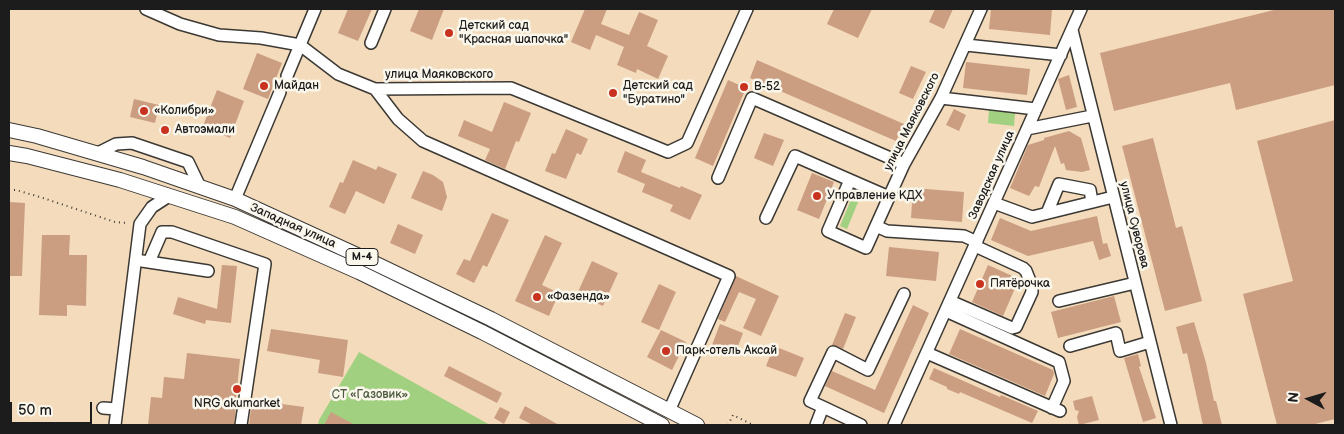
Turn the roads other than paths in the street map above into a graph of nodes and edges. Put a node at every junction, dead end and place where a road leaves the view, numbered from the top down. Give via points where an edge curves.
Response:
1 (146, 9) edge
2 (314, 9) edge
3 (385, 9) edge
4 (747, 9) edge
5 (982, 9) edge
6 (1081, 9) edge
7 (1072, 30) junction
8 (371, 43) dead end
9 (966, 45) junction
10 (300, 46) junction
11 (1061, 55) junction
12 (287, 76) dead end
13 (375, 89) junction
14 (280, 92) dead end
15 (941, 98) junction
16 (1036, 109) junction
17 (1092, 116) junction
18 (1027, 129) junction
19 (9, 130) edge
20 (9, 153) edge
21 (98, 153) junction
22 (904, 164) junction
23 (718, 178) dead end
24 (850, 180) junction
25 (200, 187) junction
26 (169, 196) junction
27 (889, 197) junction
28 (1113, 197) junction
29 (235, 199) junction
30 (1092, 202) junction
31 (994, 203) junction
32 (1047, 213) junction
33 (766, 218) dead end
34 (876, 226) junction
35 (976, 244) junction
36 (136, 260) junction
37 (149, 262) junction
38 (208, 271) dead end
39 (1135, 283) junction
40 (904, 294) dead end
41 (1059, 301) dead end
42 (948, 306) junction
43 (1150, 342) junction
44 (1070, 346) dead end
45 (927, 353) junction
46 (822, 407) junction
47 (103, 408) dead end
48 (117, 409) junction
49 (669, 410) junction
50 (115, 425) edge
51 (242, 425) edge
52 (662, 425) edge
53 (697, 425) edge
54 (816, 425) edge
55 (860, 425) edge
56 (894, 425) edge
57 (1171, 425) edge

1 - 10 street via 180,24 219,35 261,38
2 - 10 street
3 - 8 street
4 - 13 street, улица Маяковского via 687,143 668,152 511,88
5 - 9 street, улица Маяковского
6 - 7 street, Заводская улица
7 - 11 street, Заводская улица
7 - 17 street, улица Суворова
9 - 11 street
9 - 15 street, улица Маяковского
10 - 12 street
10 - 13 street via 338,74
11 - 16 street, Заводская улица
13 - 49 street, улица Маяковского via 398,119 423,141 729,276
14 - 29 street
15 - 16 street
15 - 22 street, улица Маяковского
16 - 18 street, Заводская улица
17 - 18 street
17 - 28 street, улица Суворова
18 - 31 street, Заводская улица
19 - 21 main road, Западная улица / М-4
20 - 26 main road, Западная улица / М-4 via 82,170
21 - 25 main road, Западная улица / М-4
21 - 25 street via 116,144 132,143 188,162
22 - 23 street via 752,98
22 - 27 street, улица Маяковского
24 - 27 street
24 - 33 street via 795,156
24 - 34 street, улица Маяковского via 828,230 866,248
25 - 29 main road, Западная улица / М-4
26 - 36 street via 152,207 140,224
26 - 52 main road, Западная улица / М-4 via 234,217 359,272
27 - 34 street, улица Маяковского
28 - 30 street
28 - 39 street, улица Суворова
29 - 49 main road, Западная улица / М-4 via 491,319
30 - 32 street
30 - 32 street via 1090,190 1059,184
31 - 32 street via 1032,216
31 - 35 street, Заводская улица
34 - 35 street via 887,231 964,236
35 - 42 street, Заводская улица
35 - 42 street via 1026,271 1032,292 1016,327 1012,328
36 - 37 street
36 - 48 street
37 - 38 street
37 - 51 street via 162,232 172,232 265,264
39 - 41 street
39 - 43 street, улица Суворова
40 - 46 street via 868,370 833,352 810,401
42 - 45 street, Заводская улица
42 - 45 street via 1059,362 1064,382 1056,410
43 - 44 street via 1120,350 1116,334
43 - 57 street, улица Суворова
45 - 56 street, Заводская улица
46 - 54 street
46 - 55 street
47 - 48 street
48 - 50 street
49 - 53 main road, Западная улица / М-4

